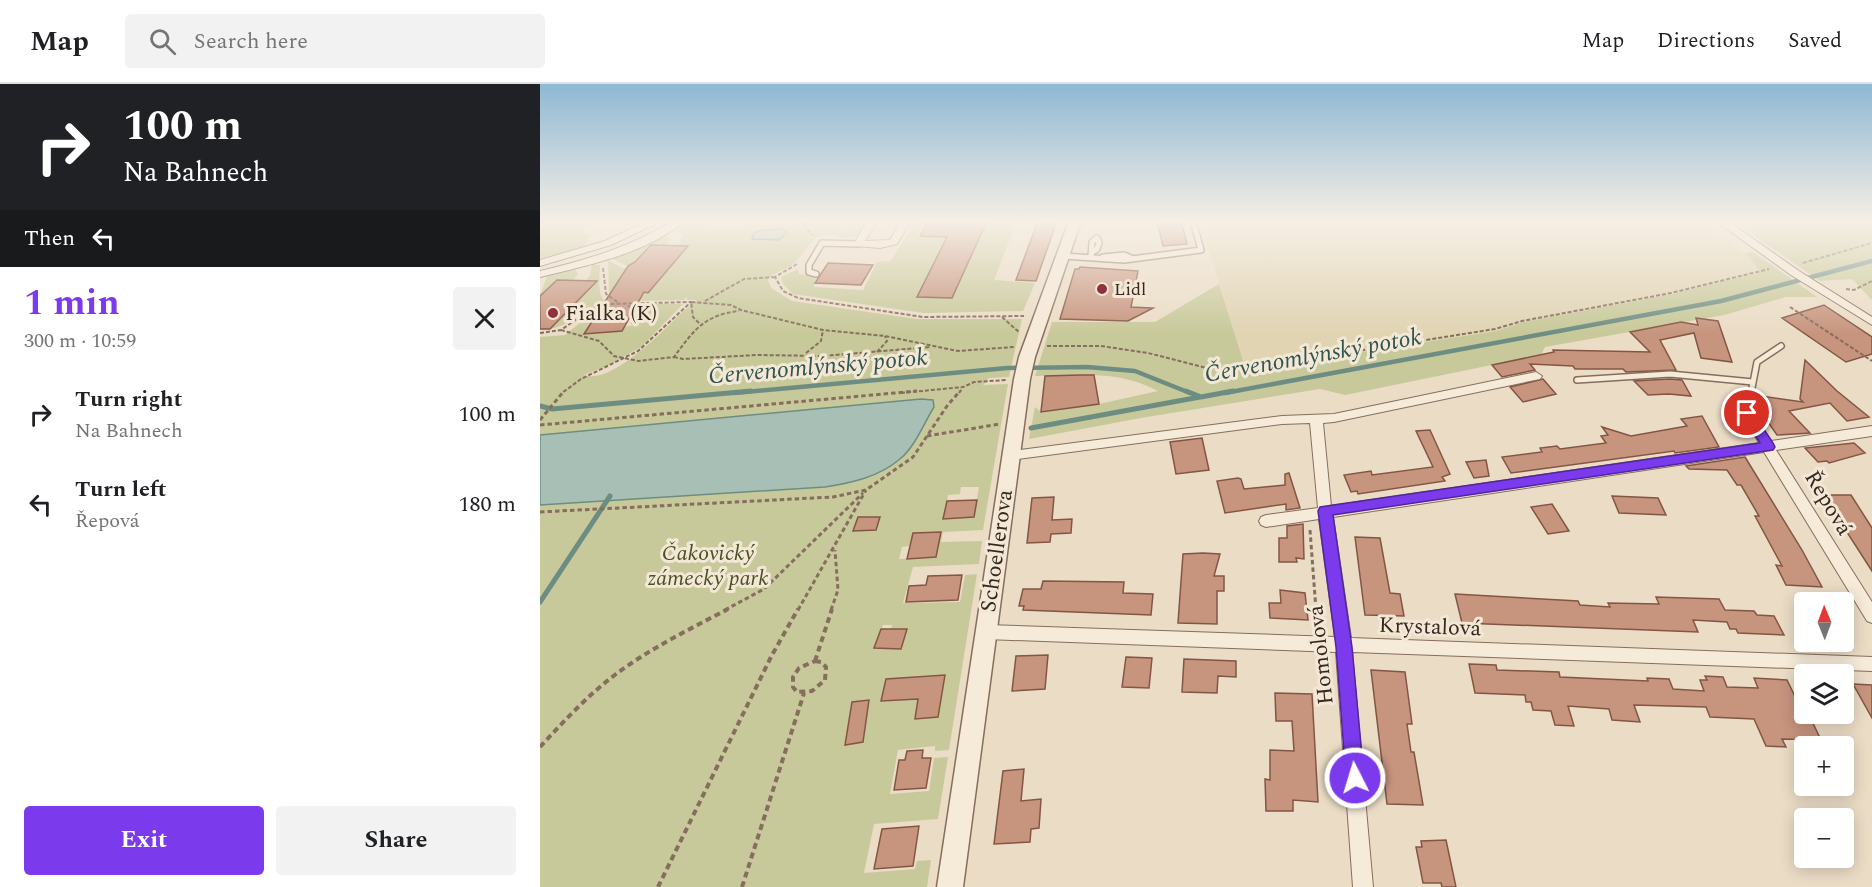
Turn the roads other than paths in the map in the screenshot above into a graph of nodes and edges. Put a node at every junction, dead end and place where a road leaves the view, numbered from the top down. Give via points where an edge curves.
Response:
1 (597, 258) edge
2 (813, 258) edge
3 (1063, 258) edge
4 (1111, 258) edge
5 (1128, 258) edge
6 (1779, 258) edge
7 (540, 274) edge
8 (816, 274) dead end
9 (1872, 322) edge
10 (1781, 346) dead end
11 (1536, 376) dead end
12 (1577, 380) dead end
13 (1753, 382) junction
14 (1747, 413) joint
15 (1316, 420) junction
16 (1872, 431) edge
17 (1769, 447) junction
18 (1010, 455) junction
19 (1317, 512) junction
20 (1266, 521) dead end
21 (1872, 616) edge
22 (986, 632) junction
23 (1344, 647) junction
24 (1872, 664) edge
25 (950, 887) edge
26 (1363, 887) edge

1 - 7 street
2 - 8 lane via 809,272
3 - 18 street, Schoellerova via 1023,352
4 - 5 lane
6 - 9 street
10 - 13 lane via 1757,362
11 - 15 street
12 - 13 lane via 1670,374
13 - 14 lane
14 - 17 street, Řepová
15 - 18 street via 1282,420
15 - 19 street, Homolová
16 - 17 street
17 - 19 street
17 - 21 street, Řepová
18 - 22 street, Schoellerova
19 - 20 street
19 - 23 street, Homolová
22 - 23 street, Krystalová
22 - 25 street, Schoellerova
23 - 24 street, Krystalová
23 - 26 street, Homolová

